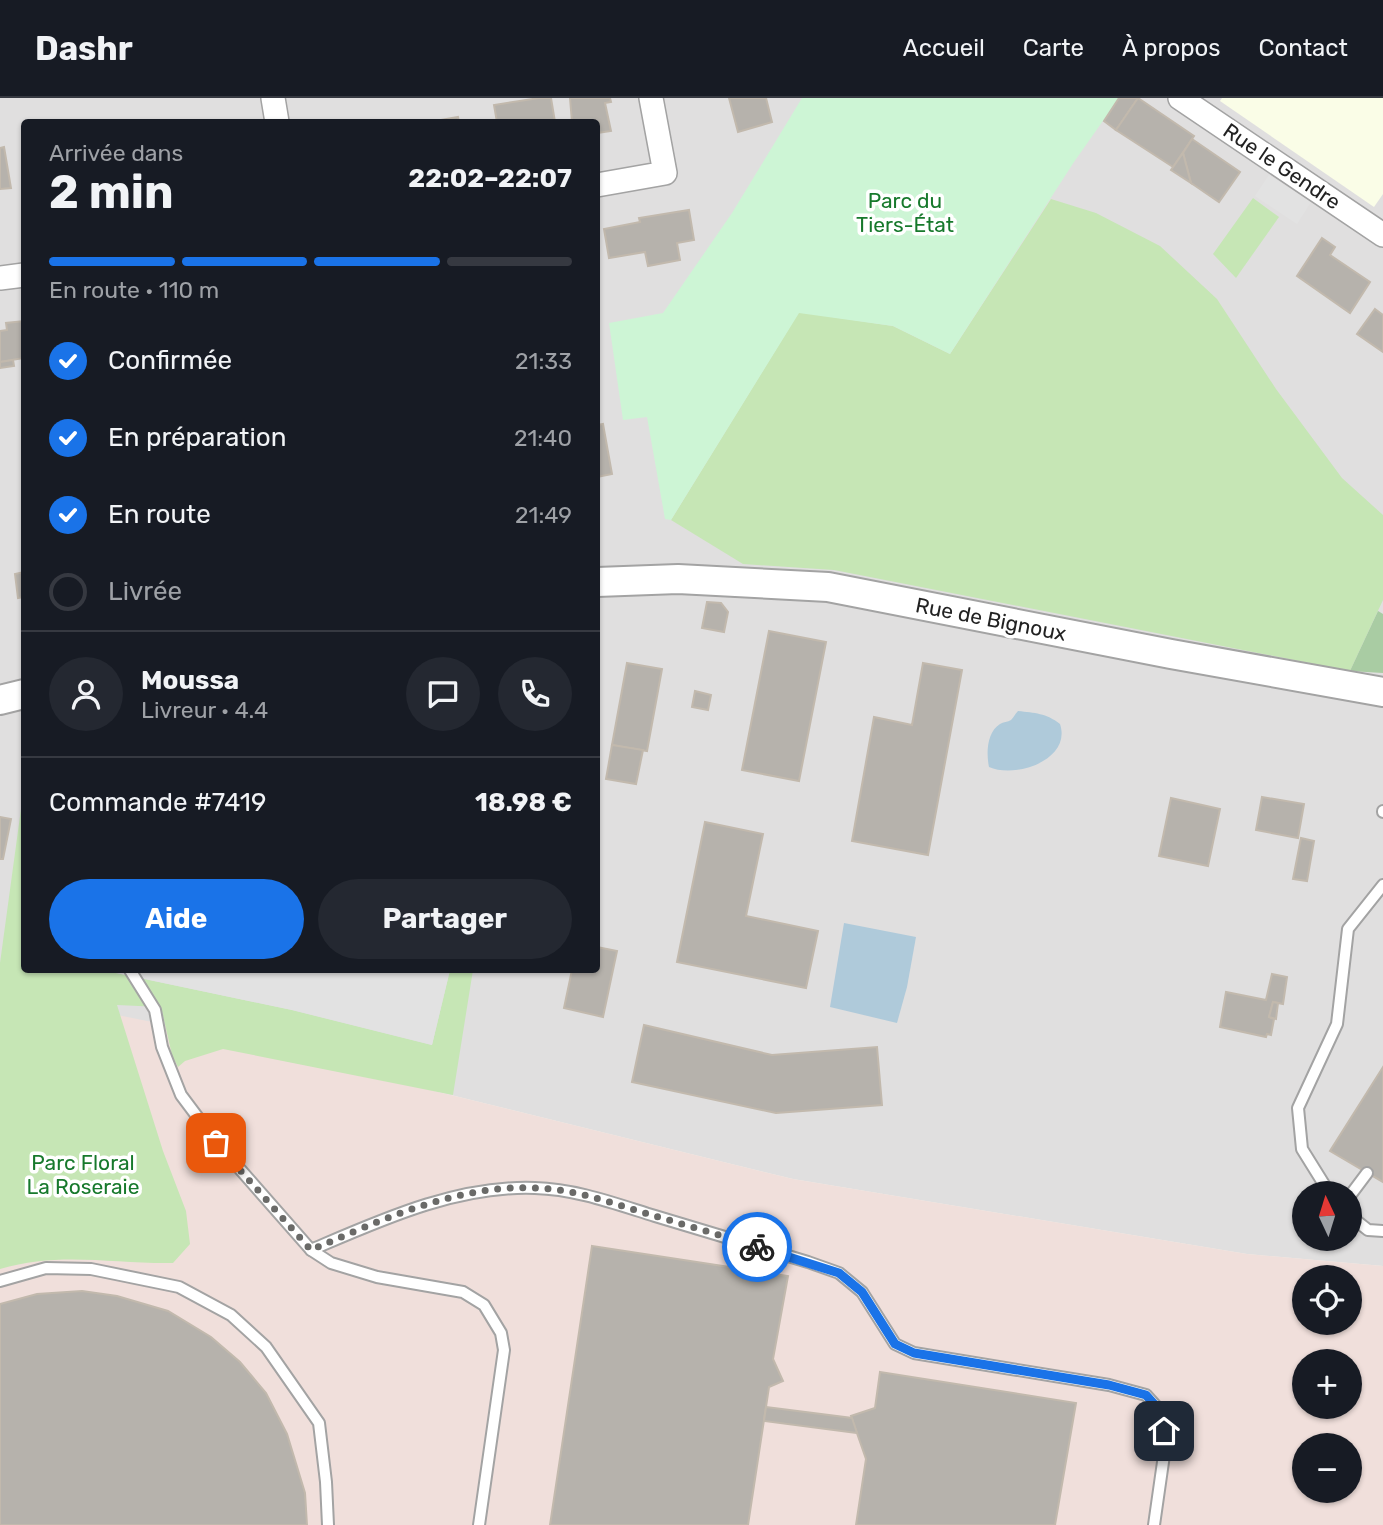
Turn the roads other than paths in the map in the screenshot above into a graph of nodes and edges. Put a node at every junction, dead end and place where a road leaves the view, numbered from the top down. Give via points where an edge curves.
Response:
1 (273, 98) edge
2 (651, 98) edge
3 (1180, 98) edge
4 (276, 119) edge
5 (600, 184) edge
6 (1383, 235) edge
7 (21, 275) edge
8 (0, 278) edge
9 (600, 582) edge
10 (1383, 692) edge
11 (21, 695) edge
12 (0, 700) edge
13 (1383, 885) edge
14 (132, 973) edge
15 (1367, 1173) dead end
16 (1321, 1181) edge
17 (1361, 1181) edge
18 (1362, 1225) edge
19 (1383, 1231) edge
20 (311, 1250) junction
21 (0, 1280) edge
22 (328, 1525) edge
23 (479, 1525) edge
24 (1154, 1525) edge

1 - 4 street
2 - 5 street via 665,173
3 - 6 street, Rue le Gendre
7 - 8 street
9 - 10 street, Rue de Bignoux via 678,579 828,587
11 - 12 street
13 - 16 lane via 1348,929 1337,1024 1298,1108 1302,1149
14 - 20 lane via 155,1010 162,1048 181,1095 216,1143
15 - 17 lane
18 - 19 lane
20 - 23 lane via 331,1263 377,1277 463,1292 484,1305 501,1333 504,1350
20 - 24 lane via 384,1218 448,1199 536,1188 590,1196 808,1262 839,1273 862,1292 895,1344 914,1353 1146,1395 1163,1414 1165,1448
21 - 22 lane via 46,1268 91,1269 178,1287 231,1315 266,1347 319,1423

